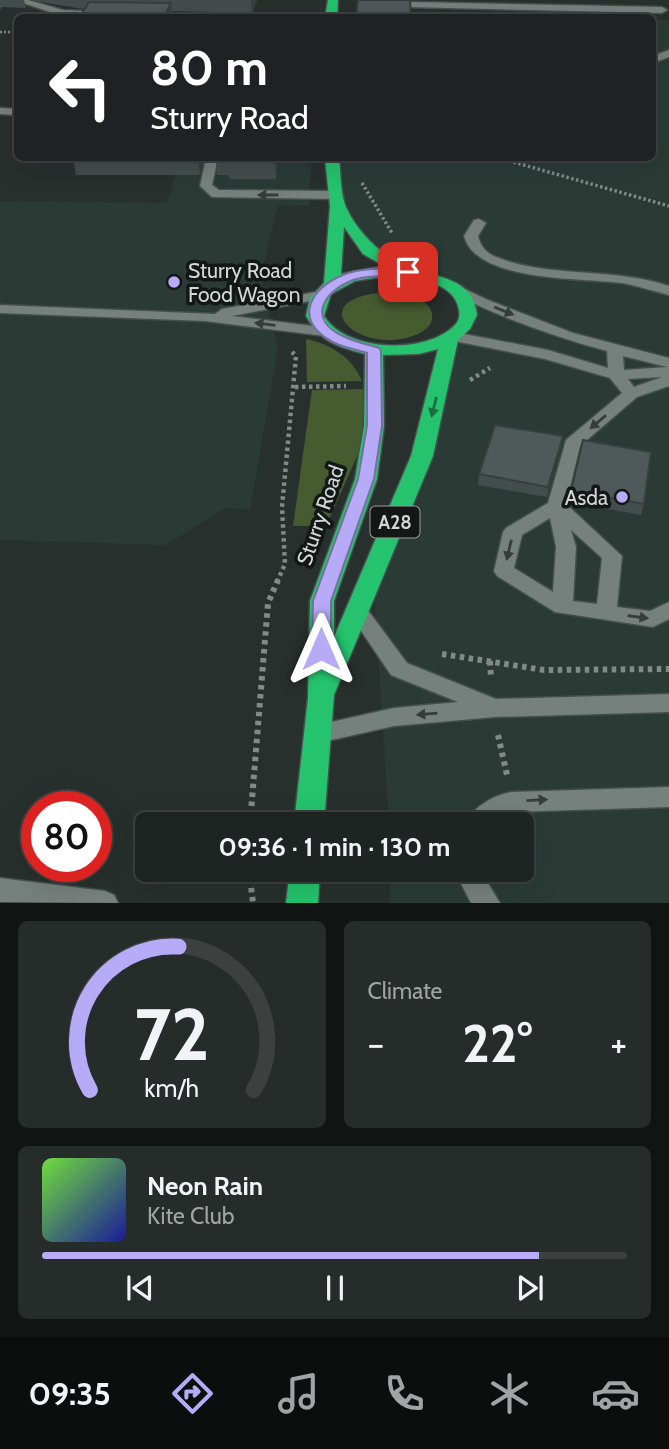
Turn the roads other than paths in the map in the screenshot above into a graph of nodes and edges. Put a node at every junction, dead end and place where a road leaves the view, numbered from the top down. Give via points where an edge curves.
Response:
1 (18, 0) edge
2 (561, 4) edge
3 (410, 5) edge
4 (662, 10) dead end
5 (90, 14) edge
6 (211, 161) edge
7 (332, 161) edge
8 (337, 200) junction
9 (479, 223) dead end
10 (408, 272) junction
11 (443, 282) junction
12 (326, 290) junction
13 (669, 291) edge
14 (0, 309) edge
15 (205, 317) junction
16 (325, 331) junction
17 (451, 338) junction
18 (615, 350) junction
19 (374, 351) junction
20 (669, 362) edge
21 (669, 372) edge
22 (615, 375) junction
23 (669, 380) edge
24 (631, 394) junction
25 (556, 506) junction
26 (562, 607) junction
27 (669, 609) edge
28 (357, 610) junction
29 (606, 612) junction
30 (321, 698) junction
31 (669, 703) edge
32 (496, 718) junction
33 (318, 734) junction
34 (669, 797) edge
35 (310, 812) edge
36 (492, 812) edge
37 (304, 882) edge
38 (473, 882) edge
39 (0, 890) edge
40 (105, 903) edge
41 (302, 903) edge
42 (487, 903) edge

1 - 5 street via 62,13
2 - 3 street
2 - 4 street
8 -> 6 street via 216,194 206,186
7 - 8 highway, Sturry Road / A28
8 - 10 highway, Sturry Road / A28 via 369,251
8 - 12 highway, Sturry Road / A28
9 - 13 street via 471,236 473,243 496,261 550,272 612,277
10 - 11 highway, Sturry Road / A28
10 - 12 highway, Sturry Road / A28 via 366,273
11 - 17 highway, Sturry Road / A28 via 462,295 469,309 467,322
11 -> 18 street via 483,303
12 - 15 street
12 - 16 highway, Sturry Road / A28 via 315,306 316,319
14 - 15 street
16 -> 15 street
16 - 19 highway
17 - 19 highway via 427,348
17 - 22 street via 548,355
17 -> 28 highway, Sturry Road / A28 via 422,456
18 - 20 street
18 - 22 street
19 - 30 highway, Sturry Road / A28 via 374,426 366,479 322,601
21 - 22 street
22 - 24 street
23 - 24 street
24 -> 25 street via 572,444
25 - 26 street via 566,547
25 -> 26 street via 513,532 505,571
25 - 29 street via 612,556
26 - 29 street
29 -> 27 street via 653,620
28 - 30 highway, Sturry Road / A28
28 - 32 street via 399,668
30 - 33 highway, Sturry Road / A28
31 - 32 street
32 -> 33 street via 394,717
33 - 35 highway, Sturry Road / A28
36 -> 34 street via 512,802
37 - 41 highway
38 - 42 street
39 - 40 street

